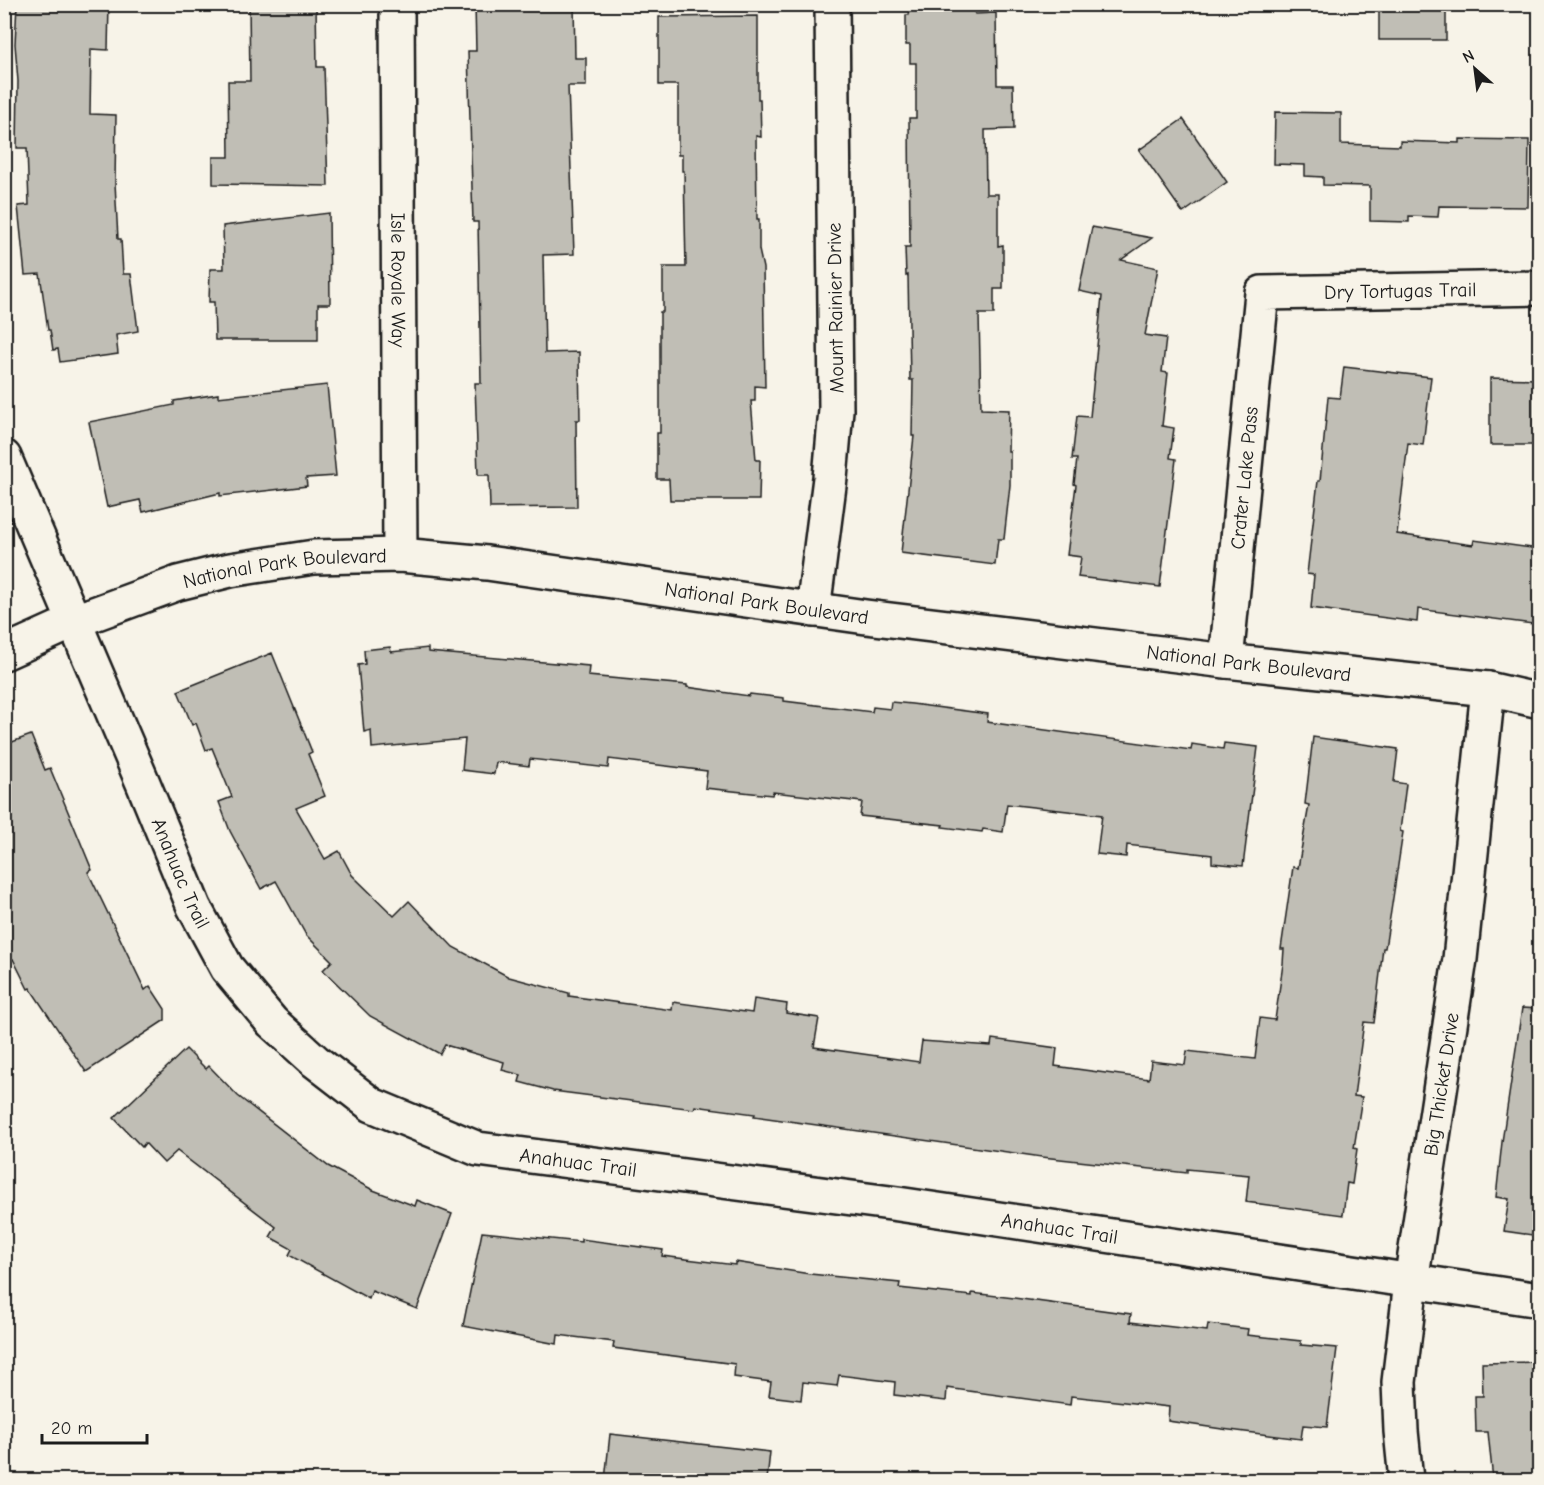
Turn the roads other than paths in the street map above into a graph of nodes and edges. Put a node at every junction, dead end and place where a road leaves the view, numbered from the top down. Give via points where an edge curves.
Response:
1 (397, 4) edge
2 (832, 4) edge
3 (1539, 288) edge
4 (1262, 293) joint
5 (4, 458) edge
6 (400, 555) junction
7 (813, 610) junction
8 (75, 621) junction
9 (4, 653) edge
10 (1226, 661) junction
11 (1488, 689) junction
12 (1539, 701) edge
13 (1412, 1282) junction
14 (1539, 1300) edge
15 (1406, 1480) edge

1 - 6 street, Isle Royale Way
2 - 7 street, Mount Rainier Drive via 836,410
3 - 4 street, Dry Tortugas Trail
4 - 10 street, Crater Lake Pass
5 - 8 street, Anahuac Trail
6 - 7 street, National Park Boulevard via 487,563
6 - 8 street, National Park Boulevard via 314,557 230,570 178,583
7 - 10 street, National Park Boulevard
8 - 9 street, National Park Boulevard
8 - 13 street, Anahuac Trail via 194,907 227,968 272,1022 372,1105 478,1149 898,1204
10 - 11 street, National Park Boulevard
11 - 12 street, National Park Boulevard
11 - 13 street, Big Thicket Drive via 1460,959
13 - 14 street, Anahuac Trail
13 - 15 street, Big Thicket Drive via 1399,1383

